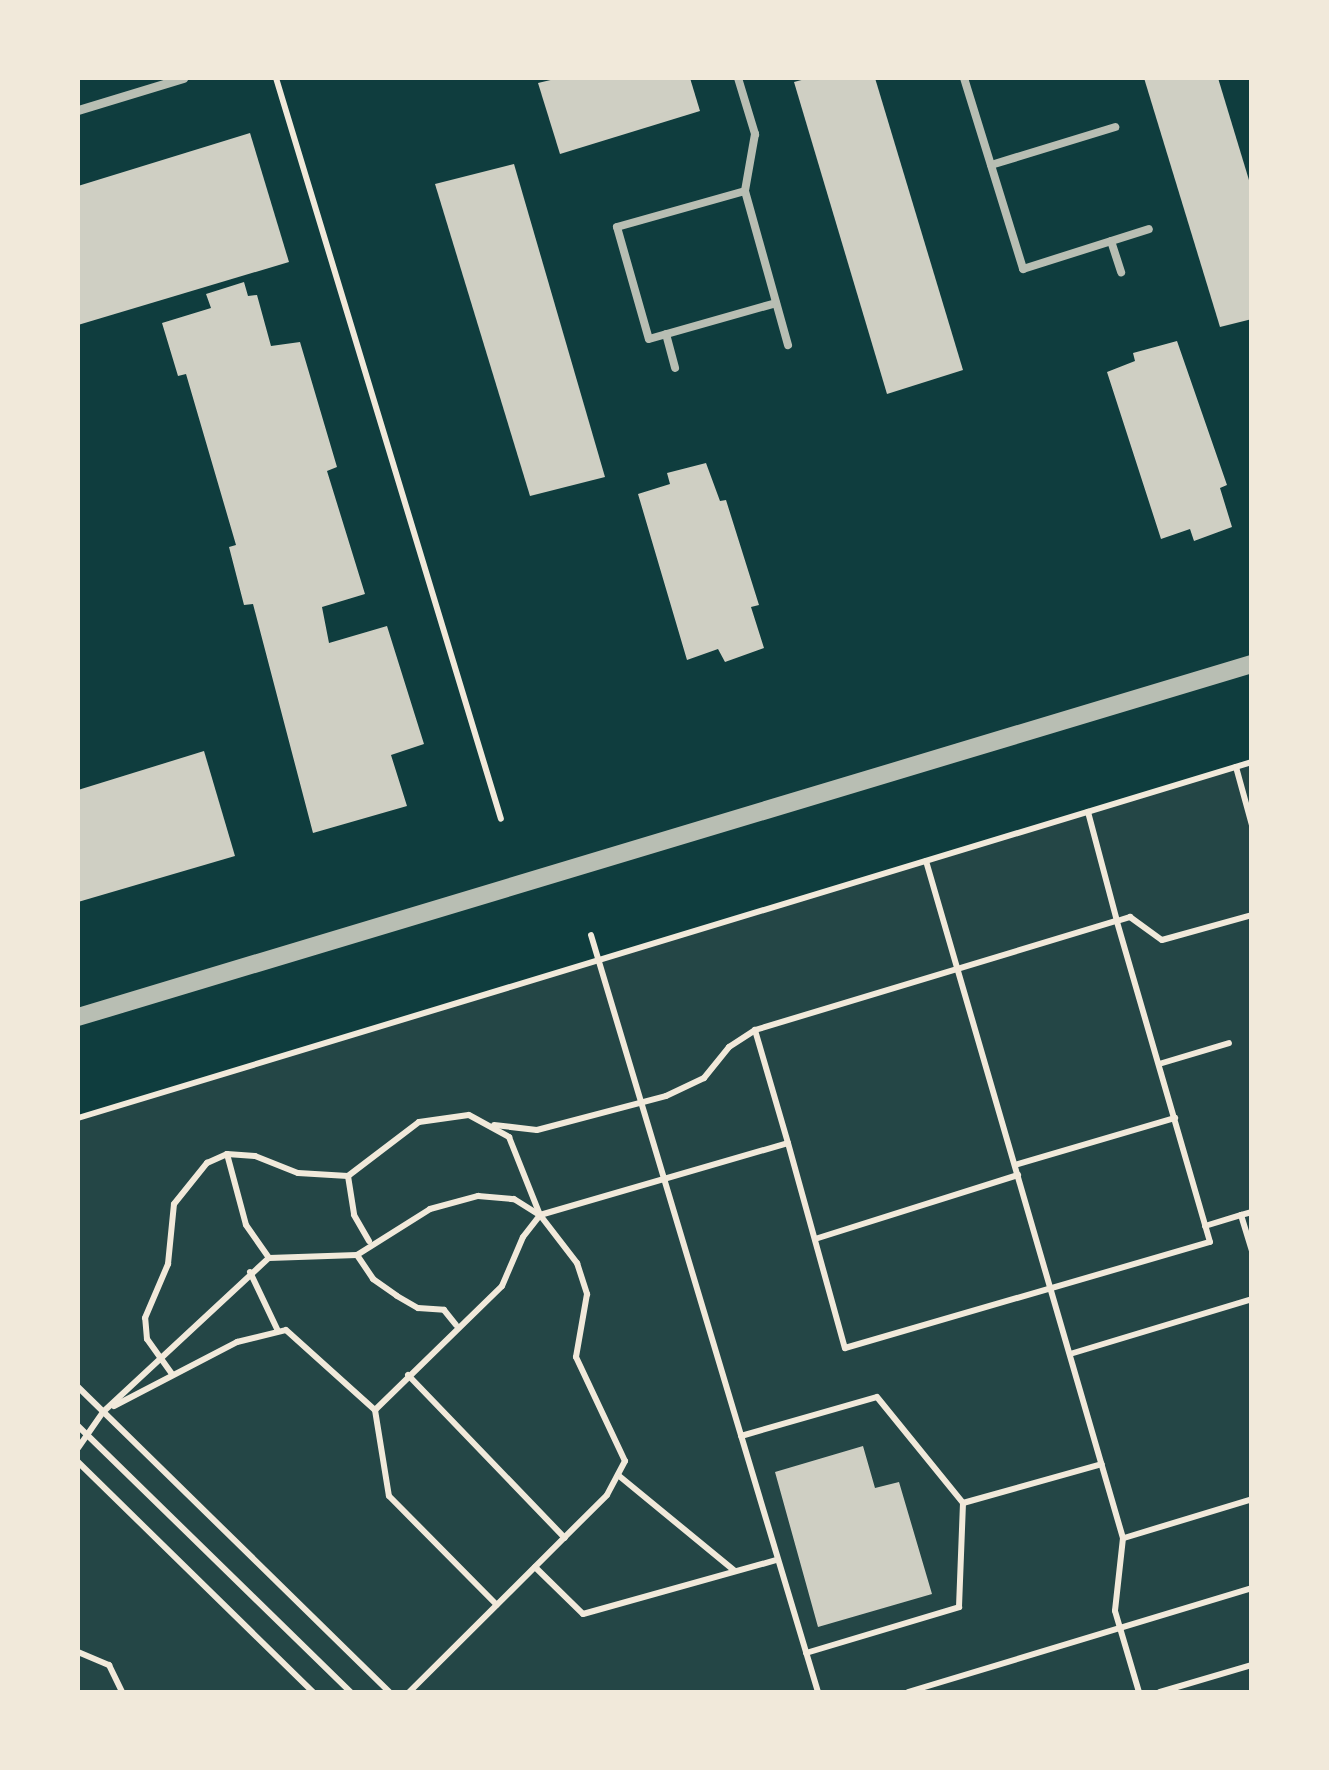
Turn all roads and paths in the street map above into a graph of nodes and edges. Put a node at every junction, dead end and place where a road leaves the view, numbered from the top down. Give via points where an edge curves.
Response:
1 (183, 78) edge
2 (276, 78) edge
3 (738, 78) edge
4 (964, 78) edge
5 (78, 110) edge
6 (1115, 127) dead end
7 (991, 164) junction
8 (745, 191) junction
9 (1148, 229) dead end
10 (1111, 240) junction
11 (1121, 272) dead end
12 (776, 303) junction
13 (666, 334) junction
14 (788, 345) dead end
15 (675, 368) dead end
16 (1252, 664) edge
17 (1252, 762) edge
18 (1236, 767) junction
19 (1088, 812) junction
20 (501, 818) dead end
21 (1252, 826) edge
22 (926, 860) junction
23 (1252, 915) edge
24 (1117, 920) junction
25 (590, 935) dead end
26 (598, 960) junction
27 (958, 969) junction
28 (78, 1017) edge
29 (756, 1030) junction
30 (1229, 1043) dead end
31 (1159, 1064) junction
32 (640, 1103) junction
33 (78, 1118) edge
34 (1174, 1118) junction
35 (493, 1125) junction
36 (788, 1144) junction
37 (227, 1154) junction
38 (1015, 1165) junction
39 (1018, 1175) junction
40 (348, 1176) junction
41 (663, 1179) junction
42 (1252, 1212) edge
43 (540, 1216) junction
44 (1241, 1216) junction
45 (1205, 1226) junction
46 (814, 1239) junction
47 (369, 1241) junction
48 (1252, 1250) edge
49 (357, 1255) junction
50 (269, 1258) junction
51 (250, 1272) junction
52 (1050, 1288) junction
53 (1252, 1300) edge
54 (456, 1325) junction
55 (278, 1330) junction
56 (1070, 1354) junction
57 (158, 1358) junction
58 (172, 1374) junction
59 (408, 1375) junction
60 (78, 1388) edge
61 (375, 1410) junction
62 (103, 1412) junction
63 (78, 1426) edge
64 (87, 1435) junction
65 (741, 1436) junction
66 (78, 1448) edge
67 (78, 1462) edge
68 (1102, 1464) junction
69 (618, 1475) junction
70 (1252, 1499) edge
71 (963, 1502) junction
72 (565, 1538) junction
73 (1124, 1538) junction
74 (778, 1560) junction
75 (536, 1567) junction
76 (735, 1571) junction
77 (1252, 1588) edge
78 (497, 1606) junction
79 (1120, 1628) junction
80 (78, 1652) edge
81 (806, 1653) junction
82 (1252, 1664) edge
83 (122, 1692) edge
84 (313, 1692) edge
85 (351, 1692) edge
86 (389, 1692) edge
87 (409, 1692) edge
88 (818, 1692) edge
89 (908, 1692) edge
90 (1140, 1692) edge
91 (1160, 1692) edge

1 - 5 street
2 - 20 path
3 - 8 lane via 755,134
4 - 7 lane
6 - 7 lane
7 - 10 lane via 1023,268
8 - 12 lane
8 - 13 lane via 617,227 649,339
9 - 10 lane
10 - 11 lane
12 - 13 lane
12 - 14 lane
13 - 15 lane
16 - 28 street
17 - 18 path
18 - 19 path
18 - 21 path
19 - 22 path
19 - 24 path
22 - 26 path
22 - 27 path
23 - 24 path via 1162,940 1130,918
24 - 27 path
24 - 31 path
25 - 26 path
26 - 32 path
26 - 33 path
27 - 29 path
27 - 38 path
29 - 32 path via 729,1047 704,1078
29 - 36 path
30 - 31 path
31 - 34 path
32 - 35 path via 537,1130
32 - 41 path
34 - 38 path
34 - 45 path
35 - 40 path via 456,1115 419,1122
35 - 43 path via 522,1158
36 - 41 path
36 - 46 path
37 - 40 path via 255,1156 312,1176
37 - 50 path via 246,1225
37 - 57 path via 188,1179 174,1204 168,1264 145,1318
38 - 39 path
39 - 46 path
39 - 52 path
40 - 47 path via 354,1214
41 - 43 path
41 - 65 path
42 - 44 path
43 - 47 path via 514,1199 478,1196 430,1208
43 - 54 path via 502,1286
43 - 69 path via 576,1263 587,1294 576,1357 625,1461
44 - 45 path
44 - 48 path
45 - 52 path via 1210,1242
46 - 52 path via 845,1348
47 - 49 path
49 - 50 path
49 - 54 path via 385,1287 418,1308 444,1310
50 - 51 path
51 - 55 path
51 - 57 path
52 - 56 path
53 - 56 path
54 - 59 path
55 - 58 path
55 - 61 path via 305,1343
56 - 68 path
57 - 58 path
57 - 62 path
58 - 62 path
59 - 61 path
59 - 72 path
60 - 62 path
61 - 78 path via 389,1496
62 - 64 path
62 - 86 path
63 - 64 path
64 - 66 path
64 - 85 path
65 - 71 path via 877,1398
65 - 74 path
67 - 84 path
68 - 71 path
68 - 73 path
69 - 72 path via 608,1495
69 - 76 path
70 - 73 path
71 - 81 path via 959,1607
72 - 75 path
73 - 79 path
74 - 76 path
74 - 81 path
75 - 76 path via 583,1614
75 - 78 path
77 - 79 path
78 - 87 path
79 - 89 path
79 - 90 path
80 - 83 path via 109,1665
81 - 88 path
82 - 91 path

